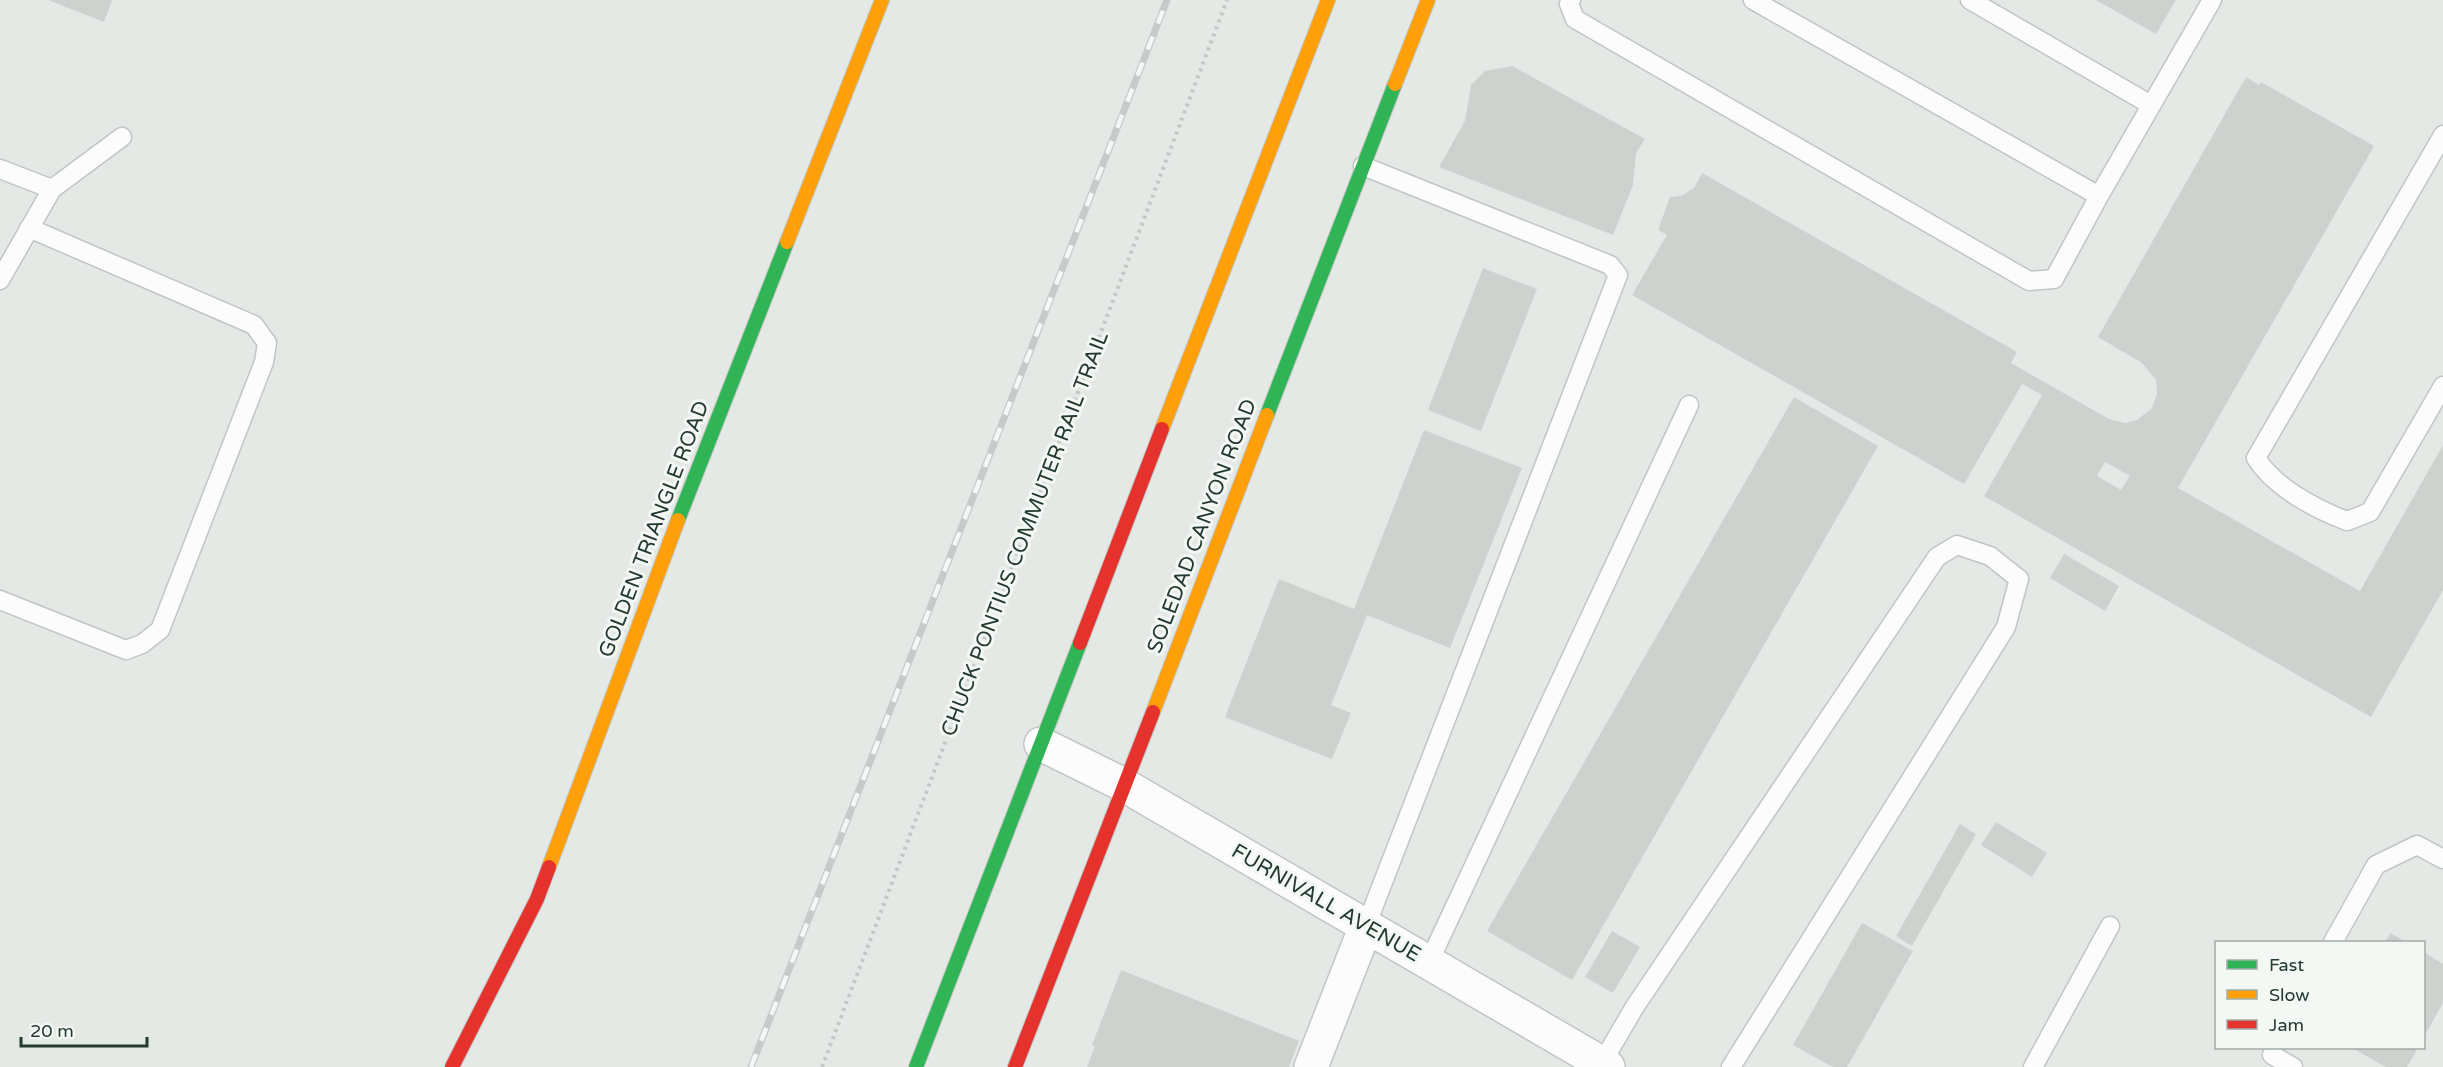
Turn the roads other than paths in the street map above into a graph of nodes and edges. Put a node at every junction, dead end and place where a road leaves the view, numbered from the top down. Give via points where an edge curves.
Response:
1 (882, 0) edge
2 (1328, 0) edge
3 (1428, 0) edge
4 (1571, 0) edge
5 (1753, 0) edge
6 (1970, 0) edge
7 (2212, 0) edge
8 (2151, 105) junction
9 (2443, 135) edge
10 (122, 137) dead end
11 (1363, 166) junction
12 (0, 169) edge
13 (52, 189) junction
14 (2098, 196) junction
15 (30, 228) junction
16 (0, 280) edge
17 (2443, 386) edge
18 (1689, 405) dead end
19 (0, 600) edge
20 (1041, 744) junction
21 (1124, 785) junction
22 (2443, 859) edge
23 (1366, 926) junction
24 (2110, 926) dead end
25 (2334, 941) edge
26 (1429, 962) junction
27 (2271, 1056) edge
28 (1605, 1065) edge
29 (452, 1067) edge
30 (916, 1067) edge
31 (1015, 1067) edge
32 (1311, 1067) edge
33 (1731, 1067) edge
34 (2032, 1067) edge
35 (2293, 1067) edge

1 - 29 main road, GOLDEN TRIANGLE ROAD via 679,520 537,899
2 - 20 main road
3 - 11 main road, SOLEDAD CANYON ROAD
4 - 14 lane via 1575,19 2029,280 2054,279
5 - 14 lane
6 - 8 lane
7 - 8 lane
8 - 14 lane
9 - 17 lane via 2256,458 2266,473 2327,514 2347,521 2370,512
10 - 13 lane
11 - 21 main road, SOLEDAD CANYON ROAD
11 - 23 lane via 1610,265 1618,276
12 - 13 lane
13 - 15 lane
15 - 16 lane
15 - 19 lane via 254,325 267,342 264,363 160,630 142,645 126,650
18 - 26 lane
20 - 21 street, FURNIVALL AVENUE
20 - 30 main road
21 - 23 street, FURNIVALL AVENUE
21 - 31 main road, SOLEDAD CANYON ROAD
22 - 25 lane via 2417,845 2376,865
23 - 26 street, FURNIVALL AVENUE
23 - 32 street
24 - 34 lane
26 - 28 street, FURNIVALL AVENUE
27 - 35 lane
28 - 33 lane via 1641,998 1937,557 1957,545 1990,556 2019,579 2006,627

